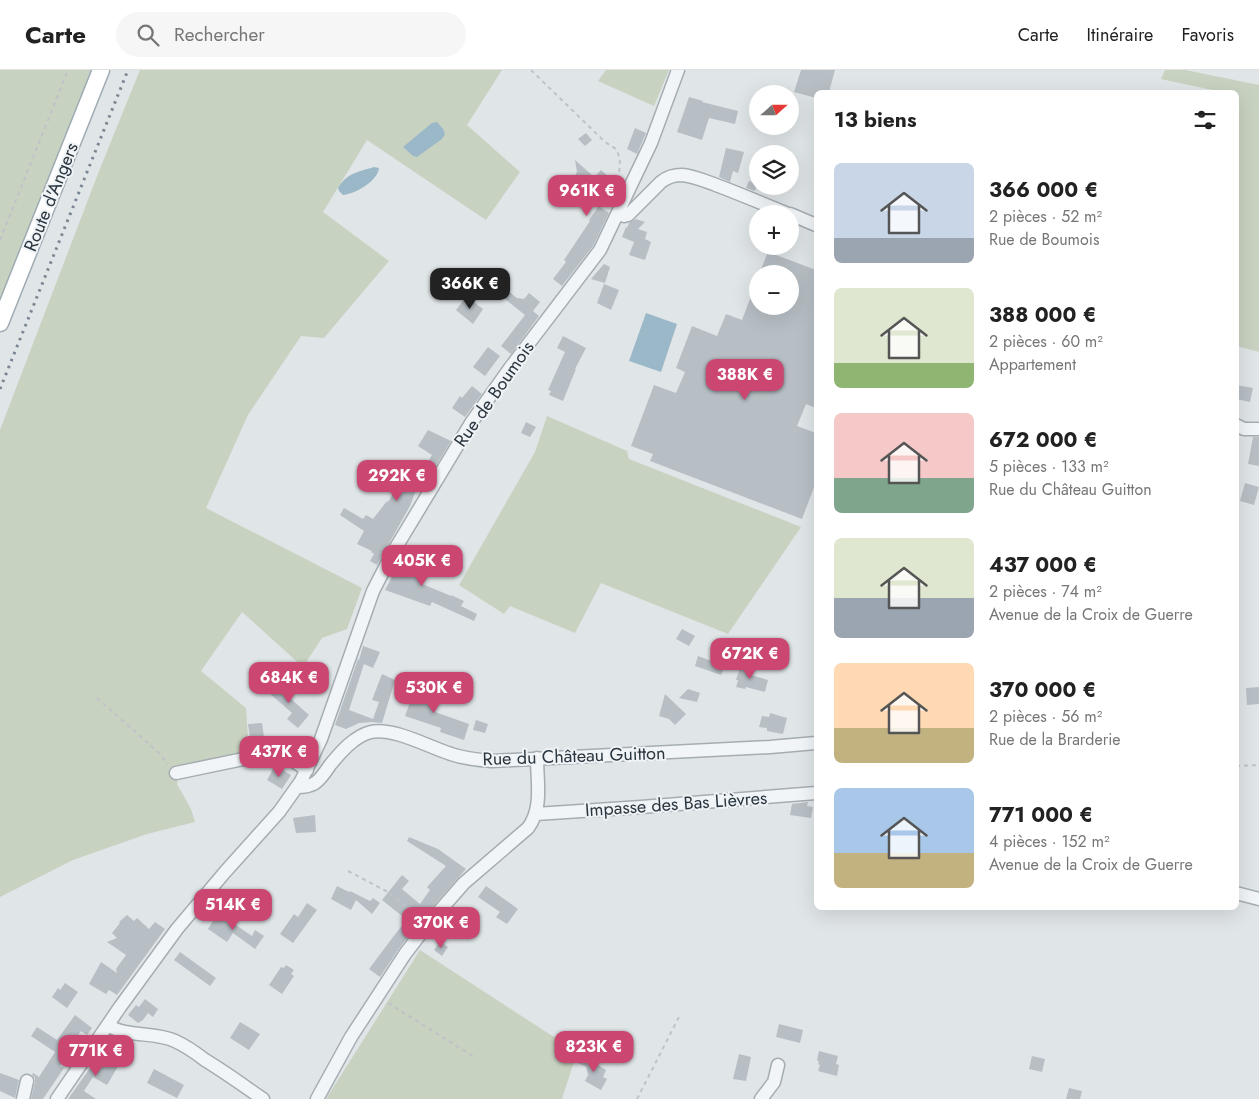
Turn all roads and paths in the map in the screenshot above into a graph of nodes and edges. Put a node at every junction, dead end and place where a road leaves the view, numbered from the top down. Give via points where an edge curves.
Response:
1 (68, 70) edge
2 (101, 70) edge
3 (532, 70) edge
4 (678, 70) edge
5 (767, 205) edge
6 (620, 210) junction
7 (799, 218) edge
8 (814, 224) edge
9 (0, 240) edge
10 (0, 323) edge
11 (1239, 426) edge
12 (1259, 430) edge
13 (97, 698) dead end
14 (814, 743) edge
15 (537, 758) junction
16 (1259, 765) edge
17 (1239, 766) edge
18 (176, 773) joint
19 (301, 779) junction
20 (814, 793) edge
21 (536, 814) junction
22 (348, 871) dead end
23 (1239, 894) edge
24 (1259, 899) edge
25 (428, 924) junction
26 (378, 996) junction
27 (680, 1015) dead end
28 (108, 1025) junction
29 (476, 1058) dead end
30 (778, 1065) dead end
31 (27, 1080) dead end
32 (23, 1099) edge
33 (57, 1099) edge
34 (263, 1099) edge
35 (317, 1099) edge
36 (637, 1099) edge
37 (761, 1099) edge

1 - 9 path
2 - 10 main road, Route d'Angers
3 - 6 path via 616,149 620,158
4 - 6 street, Rue de Boumois via 651,143
5 - 6 street via 694,177 672,176 661,182 628,215 624,216
6 - 19 street, Rue de Boumois via 600,250 471,423 392,554 373,591 321,739
7 - 8 street
11 - 12 street
13 - 18 path
14 - 15 street, Rue du Château Guitton
15 - 19 street, Rue du Château Guitton via 475,760 394,734 370,732 338,755 316,783 305,786
15 - 21 street
16 - 17 path
18 - 19 street via 263,754 286,756
19 - 28 street, Rue de Boumois via 279,812 177,929
20 - 21 street, Impasse des Bas Lièvres
21 - 25 street via 528,828 464,883
22 - 25 path via 386,891
23 - 24 street
25 - 26 street
26 - 29 path
26 - 35 street
27 - 36 path
28 - 33 street, Rue de Boumois
28 - 34 street via 122,1031 175,1041
30 - 37 street via 774,1082
31 - 32 street

